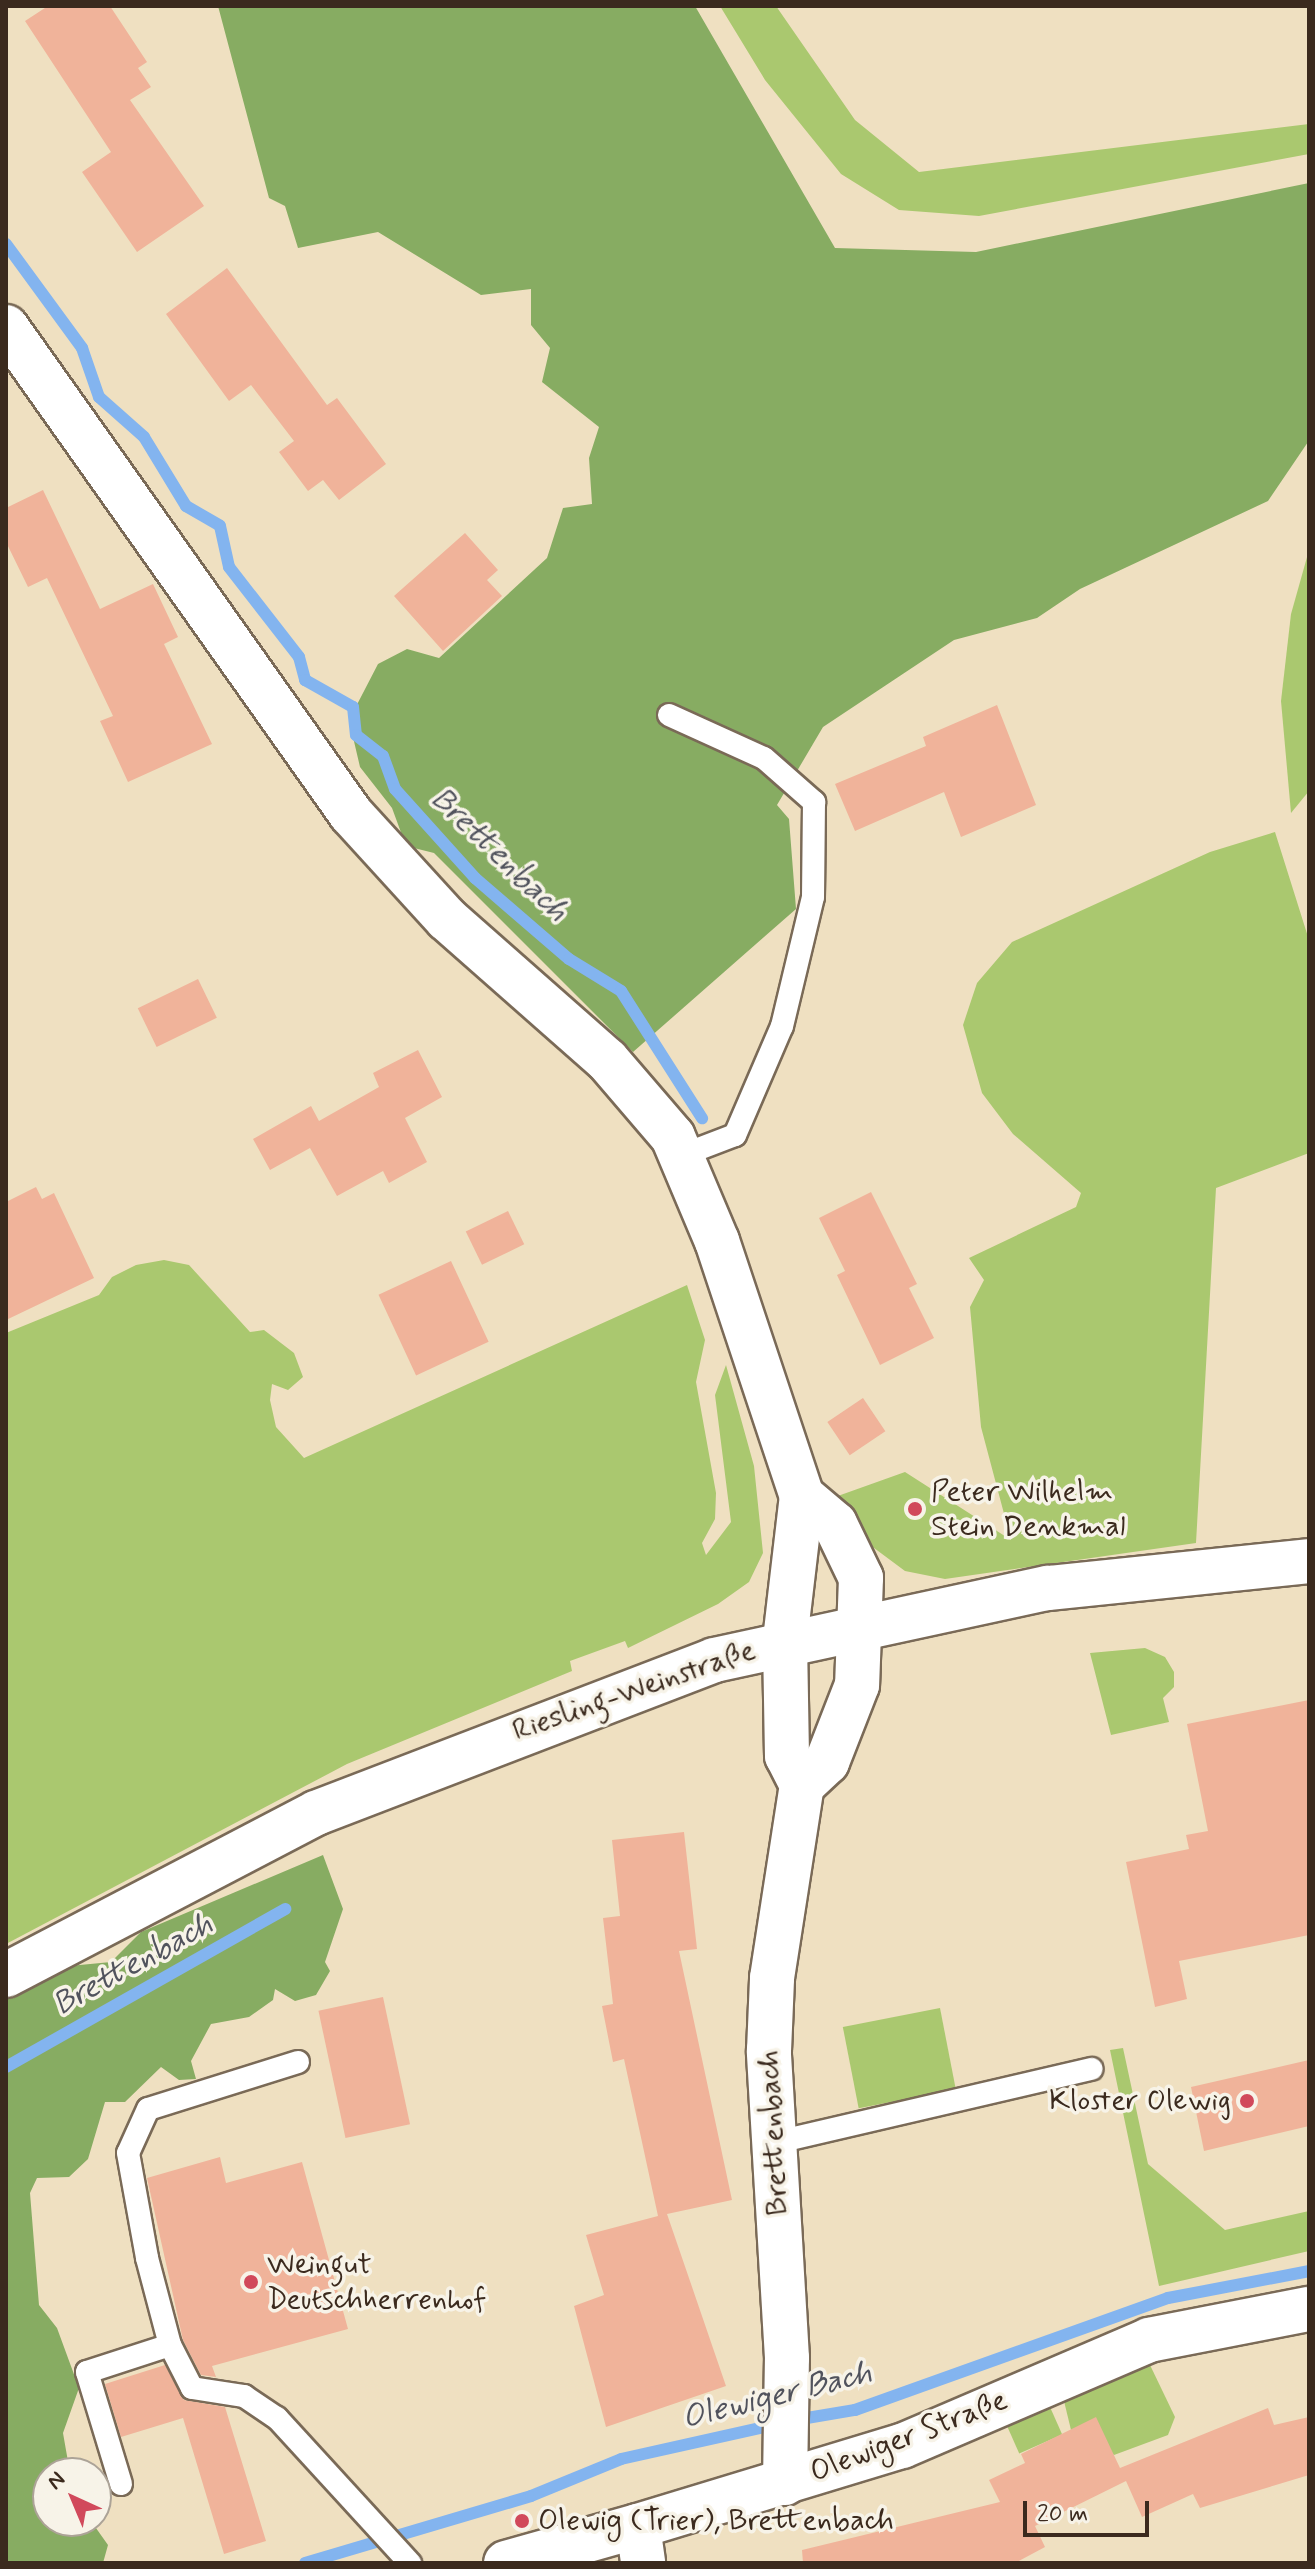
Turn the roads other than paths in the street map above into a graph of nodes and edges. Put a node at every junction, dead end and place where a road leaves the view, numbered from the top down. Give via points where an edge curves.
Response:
1 (6, 327) edge
2 (669, 715) dead end
3 (683, 1155) junction
4 (802, 1496) junction
5 (1309, 1561) edge
6 (863, 1622) junction
7 (785, 1640) junction
8 (802, 1785) junction
9 (6, 1975) edge
10 (298, 2062) dead end
11 (1092, 2069) dead end
12 (773, 2143) junction
13 (1309, 2309) edge
14 (170, 2345) junction
15 (783, 2464) junction
16 (121, 2484) dead end
17 (641, 2544) edge
18 (408, 2561) edge
19 (506, 2563) edge

1 - 3 street via 351,814 447,919 607,1060
2 - 3 lane via 764,758 814,802 813,897 782,1026 735,1135
3 - 4 street
4 - 6 street via 826,1514 853,1556
4 - 7 street
5 - 6 street, Riesling-Weinstraße via 1089,1582
6 - 7 street, Riesling-Weinstraße
6 - 8 street via 848,1712 827,1762
7 - 8 street via 787,1756
7 - 9 street, Riesling-Weinstraße via 598,1699 316,1813
8 - 12 street, Brettenbach via 772,1978
10 - 14 lane via 177,2096 148,2109 136,2128 128,2172
11 - 12 lane
12 - 15 street, Brettenbach via 787,2358 781,2400
13 - 15 street, Olewiger Straße via 1149,2340 948,2428
14 - 16 lane via 87,2372
14 - 18 lane via 192,2388 244,2396 277,2418 369,2512
15 - 17 street, Olewiger Straße
17 - 19 street, Olewiger Straße

